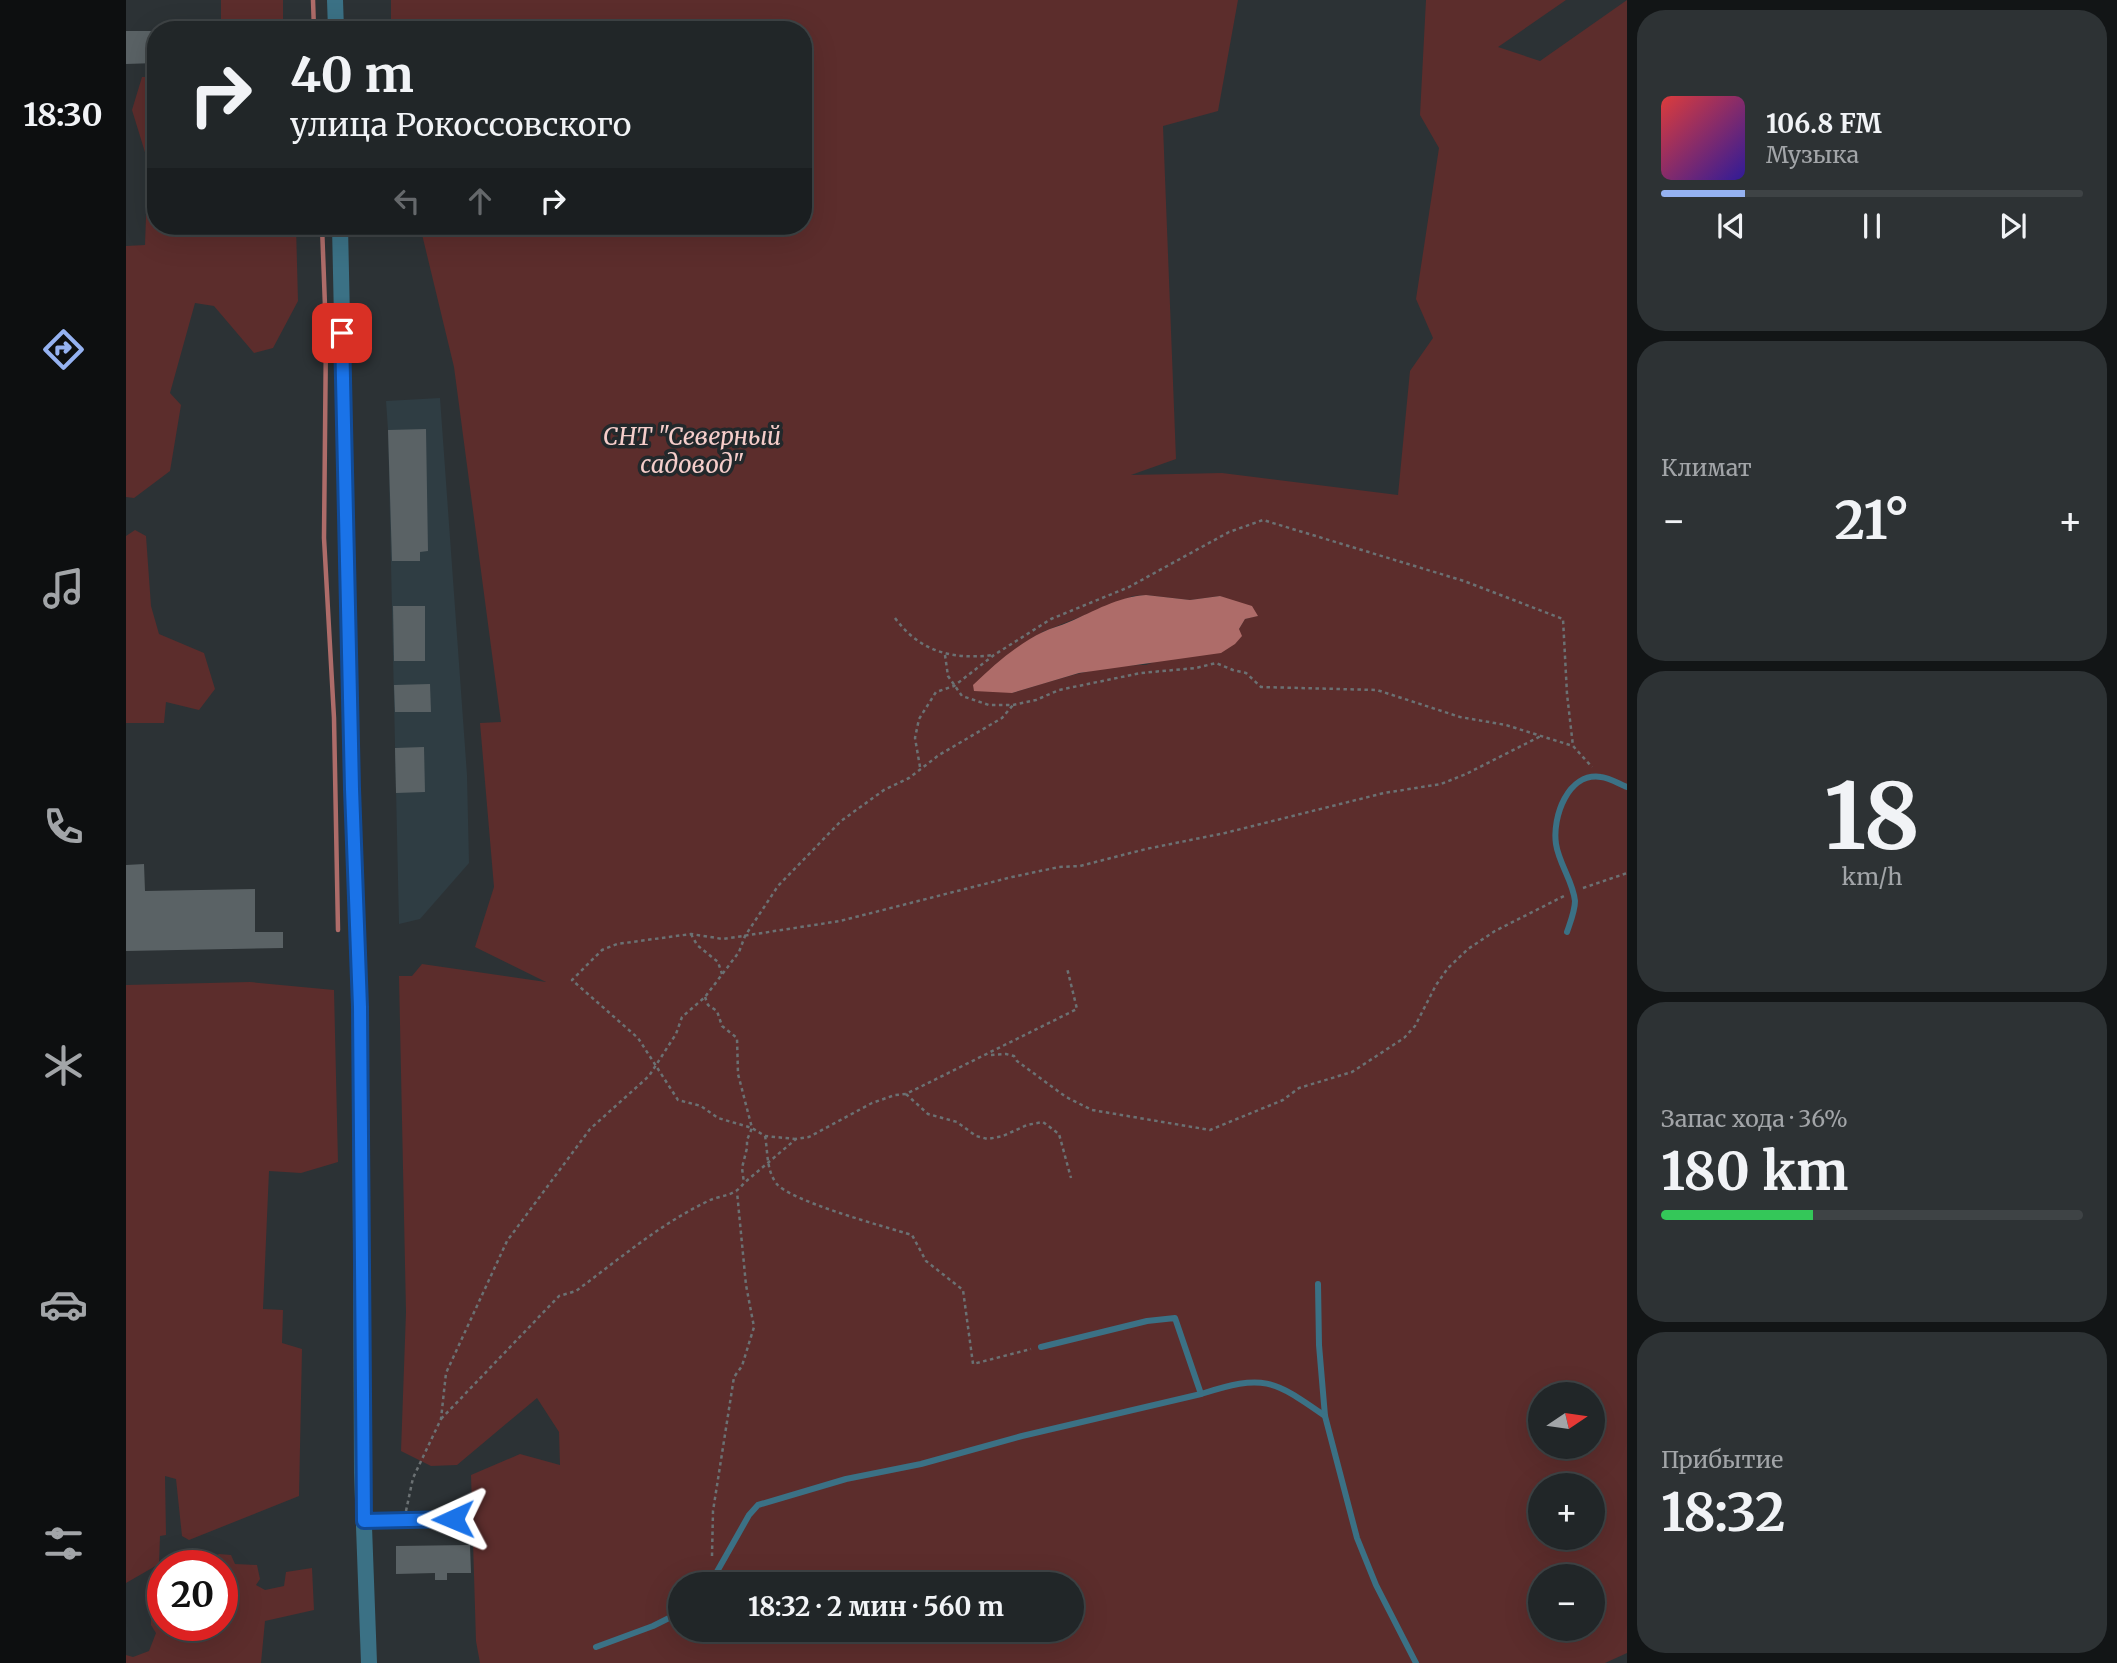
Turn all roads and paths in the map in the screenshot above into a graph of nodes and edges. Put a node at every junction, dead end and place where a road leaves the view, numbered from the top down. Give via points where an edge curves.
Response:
1 (335, 0) edge
2 (336, 21) edge
3 (340, 235) edge
4 (895, 618) dead end
5 (945, 655) junction
6 (994, 655) junction
7 (954, 686) junction
8 (1013, 705) junction
9 (1541, 736) junction
10 (1573, 746) junction
11 (920, 768) junction
12 (1601, 777) junction
13 (1627, 787) edge
14 (1627, 873) edge
15 (1573, 891) junction
16 (1567, 932) dead end
17 (691, 934) junction
18 (745, 936) junction
19 (1067, 968) dead end
20 (722, 974) junction
21 (705, 996) junction
22 (987, 1055) junction
23 (655, 1065) junction
24 (906, 1094) junction
25 (752, 1128) junction
26 (765, 1136) junction
27 (796, 1139) junction
28 (768, 1163) junction
29 (1071, 1178) dead end
30 (744, 1183) junction
31 (737, 1192) junction
32 (1318, 1284) dead end
33 (1041, 1347) joint
34 (1201, 1394) junction
35 (1325, 1416) junction
36 (441, 1419) junction
37 (453, 1519) dead end
38 (404, 1520) junction
39 (364, 1521) junction
40 (715, 1572) edge
41 (716, 1572) edge
42 (668, 1618) edge
43 (596, 1647) dead end
44 (369, 1663) edge
45 (1416, 1663) edge

1 - 2 street
3 - 39 street via 360,1007
4 - 5 path via 908,635
5 - 6 path
5 - 7 path
6 - 7 path
6 - 10 path via 1051,620 1129,587 1229,532 1264,520 1464,581 1563,619
7 - 8 path via 962,696 989,705
7 - 11 path via 936,692 919,719 915,738
8 - 9 path via 1059,690 1216,663 1246,673 1261,687 1377,690 1460,717
8 - 11 path via 1002,718
9 - 10 path
9 - 18 path via 1441,784 1384,793 1080,866 1012,877 840,920
10 - 12 path
11 - 18 path via 841,821 778,886
12 - 13 lane
12 - 15 lane via 1571,787 1556,817 1556,845
14 - 15 path
15 - 16 lane via 1575,905
15 - 22 path via 1468,949 1436,985 1410,1032 1363,1065 1299,1088 1283,1100 1210,1130 1092,1110 1066,1097 1014,1056
17 - 18 path via 723,939
17 - 20 path via 718,962
17 - 23 path via 617,944 602,950 572,980 638,1038
18 - 20 path
19 - 22 path via 1077,1009
20 - 21 path
21 - 23 path via 682,1017
21 - 25 path via 722,1026 737,1038 738,1074
22 - 24 path
23 - 25 path via 678,1100
23 - 36 path via 649,1076 590,1129 507,1241 446,1373
24 - 27 path via 872,1103 809,1137
24 - 29 path via 928,1114 957,1122 988,1139 1043,1122 1059,1134
25 - 26 path
25 - 30 path via 741,1168
26 - 27 path
26 - 28 path
27 - 28 path
28 - 30 path
28 - 33 path via 776,1183 784,1189 823,1207 912,1235 926,1261 963,1290 973,1364
30 - 31 path
31 - 36 path via 677,1217 576,1291 559,1296
31 - 40 path via 754,1327 734,1377 713,1511
32 - 35 lane
33 - 34 lane via 1175,1318
34 - 35 lane via 1228,1385 1266,1382 1287,1389
34 - 41 lane via 846,1479 758,1505
35 - 45 lane via 1357,1538
36 - 38 path via 413,1478
37 - 38 lane
38 - 39 lane
39 - 44 street
42 - 43 lane

